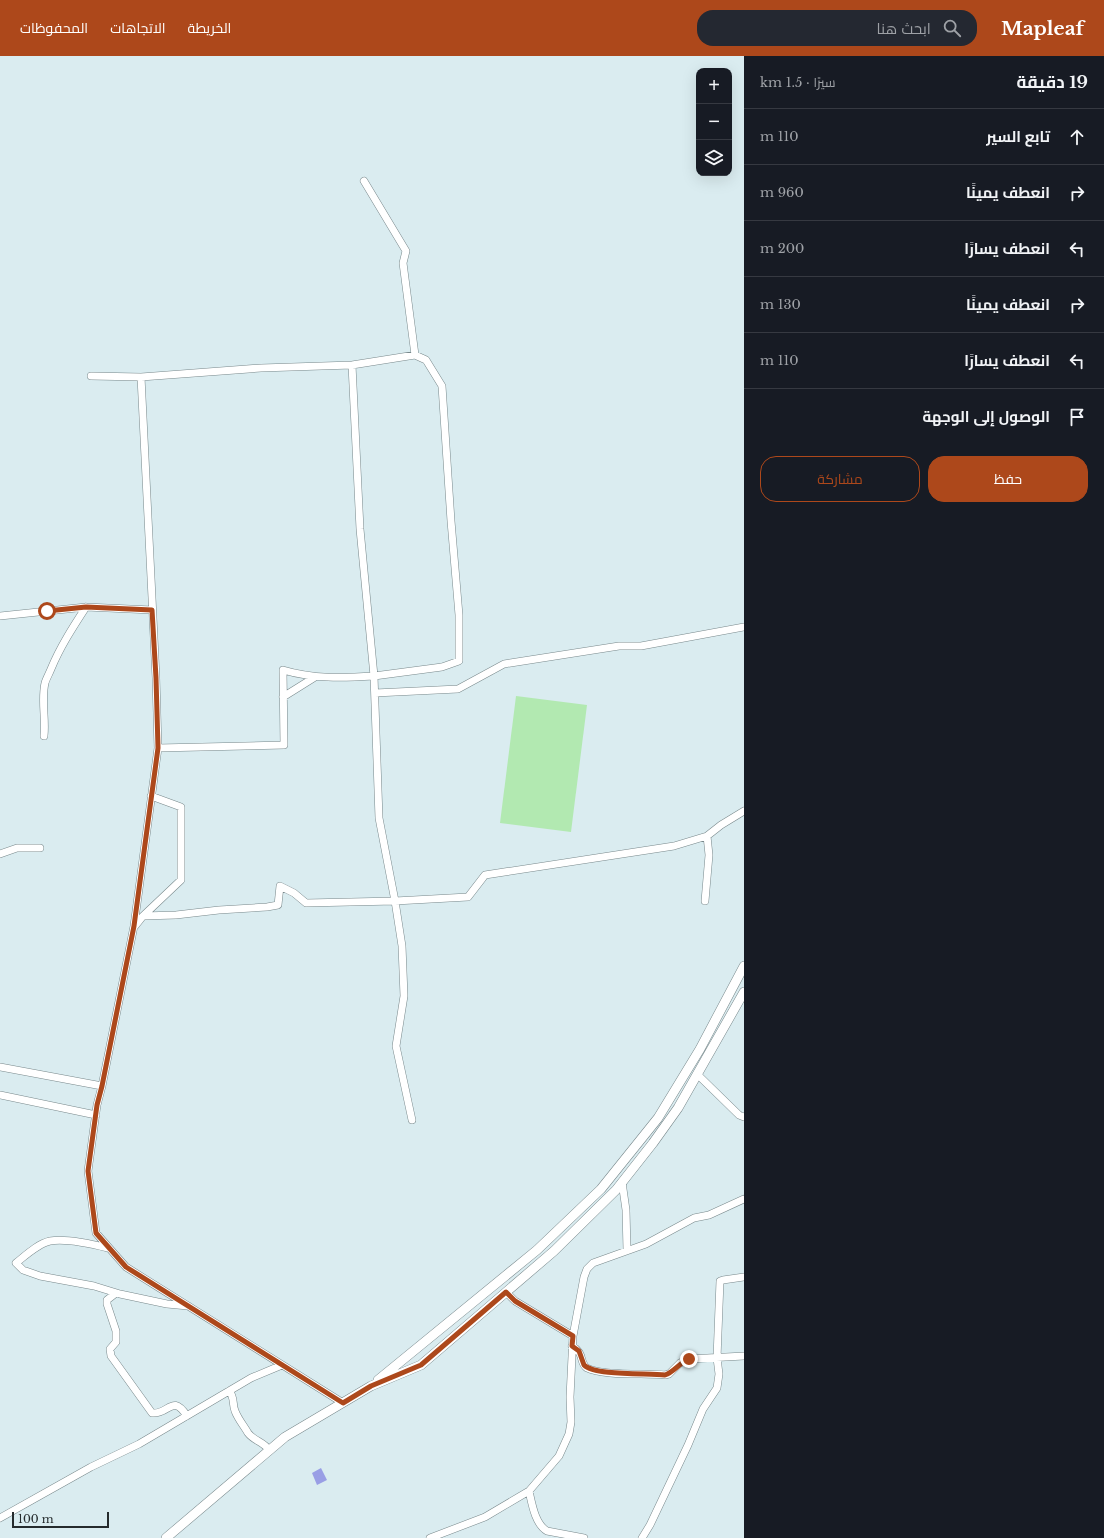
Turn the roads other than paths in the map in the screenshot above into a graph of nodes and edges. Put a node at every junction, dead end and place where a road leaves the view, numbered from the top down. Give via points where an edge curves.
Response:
1 (364, 181) dead end
2 (415, 355) junction
3 (352, 365) junction
4 (91, 376) dead end
5 (141, 377) junction
6 (86, 607) junction
7 (152, 610) junction
8 (0, 616) edge
9 (744, 627) edge
10 (374, 676) junction
11 (316, 677) junction
12 (376, 693) junction
13 (283, 697) junction
14 (44, 736) dead end
15 (158, 748) junction
16 (151, 796) junction
17 (744, 811) edge
18 (708, 836) junction
19 (40, 848) dead end
20 (0, 854) edge
21 (395, 901) junction
22 (704, 901) dead end
23 (143, 916) junction
24 (134, 926) junction
25 (744, 966) edge
26 (744, 992) edge
27 (0, 1067) edge
28 (697, 1074) junction
29 (102, 1086) junction
30 (0, 1095) edge
31 (96, 1115) junction
32 (744, 1116) edge
33 (412, 1120) dead end
34 (622, 1182) junction
35 (744, 1199) edge
36 (109, 1248) junction
37 (626, 1250) junction
38 (744, 1277) edge
39 (506, 1292) junction
40 (116, 1293) junction
41 (188, 1306) junction
42 (573, 1336) junction
43 (572, 1346) junction
44 (744, 1356) edge
45 (717, 1358) junction
46 (282, 1365) junction
47 (371, 1386) junction
48 (229, 1391) junction
49 (343, 1403) junction
50 (187, 1416) junction
51 (269, 1450) junction
52 (528, 1491) junction
53 (0, 1518) edge
54 (166, 1538) edge
55 (430, 1538) edge
56 (584, 1538) edge
57 (642, 1538) edge

1 - 2 street via 406,251 403,263
2 - 3 street
2 - 10 street via 426,360 442,386 459,615 460,661 442,668
3 - 5 street via 261,368
3 - 10 street via 360,529
4 - 5 street
5 - 7 street
6 - 7 street
6 - 8 street
6 - 14 street via 44,683
7 - 15 street
9 - 12 street via 641,646 612,647 504,664 458,689
10 - 11 street
10 - 12 street
11 - 13 street
11 - 13 street via 283,670
12 - 21 street via 379,818
13 - 15 street via 284,745
15 - 16 street
16 - 23 street via 181,807 181,880
16 - 24 street
17 - 18 street
18 - 21 street via 674,846 485,875 468,897
18 - 22 street via 709,855
19 - 20 street via 17,848
21 - 23 street via 306,904 280,886 278,905
21 - 33 street via 402,946 404,996 396,1046
23 - 24 street
24 - 29 street
25 - 47 main road via 700,1049 658,1118 601,1189 537,1250
26 - 28 main road
27 - 29 street
28 - 32 street via 739,1115
28 - 34 main road via 654,1143
29 - 31 street
30 - 31 street
31 - 36 street via 88,1171 96,1233
34 - 37 street via 626,1210
34 - 39 main road via 554,1251
35 - 37 street via 709,1215 694,1218 646,1244
36 - 40 street via 81,1242 50,1241 16,1263 32,1274
36 - 41 street via 126,1267
37 - 42 street via 593,1263 587,1269 579,1297
38 - 45 street via 720,1281
39 - 42 street via 515,1301
39 - 47 main road via 421,1365
40 - 41 street
40 - 50 street via 107,1300 116,1331 116,1342 110,1349 111,1356 152,1413 177,1406
41 - 46 street
42 - 43 street
43 - 45 street via 579,1351 586,1367 604,1372 665,1375 689,1359
43 - 52 street via 569,1434 559,1456
44 - 45 street
45 - 57 street via 717,1388 702,1409 688,1445
46 - 48 street
46 - 49 street
47 - 49 main road
48 - 50 street
48 - 51 street via 234,1397 234,1409 248,1433
49 - 51 main road
50 - 53 street
51 - 54 main road
52 - 55 street via 485,1517
52 - 56 street via 543,1528

